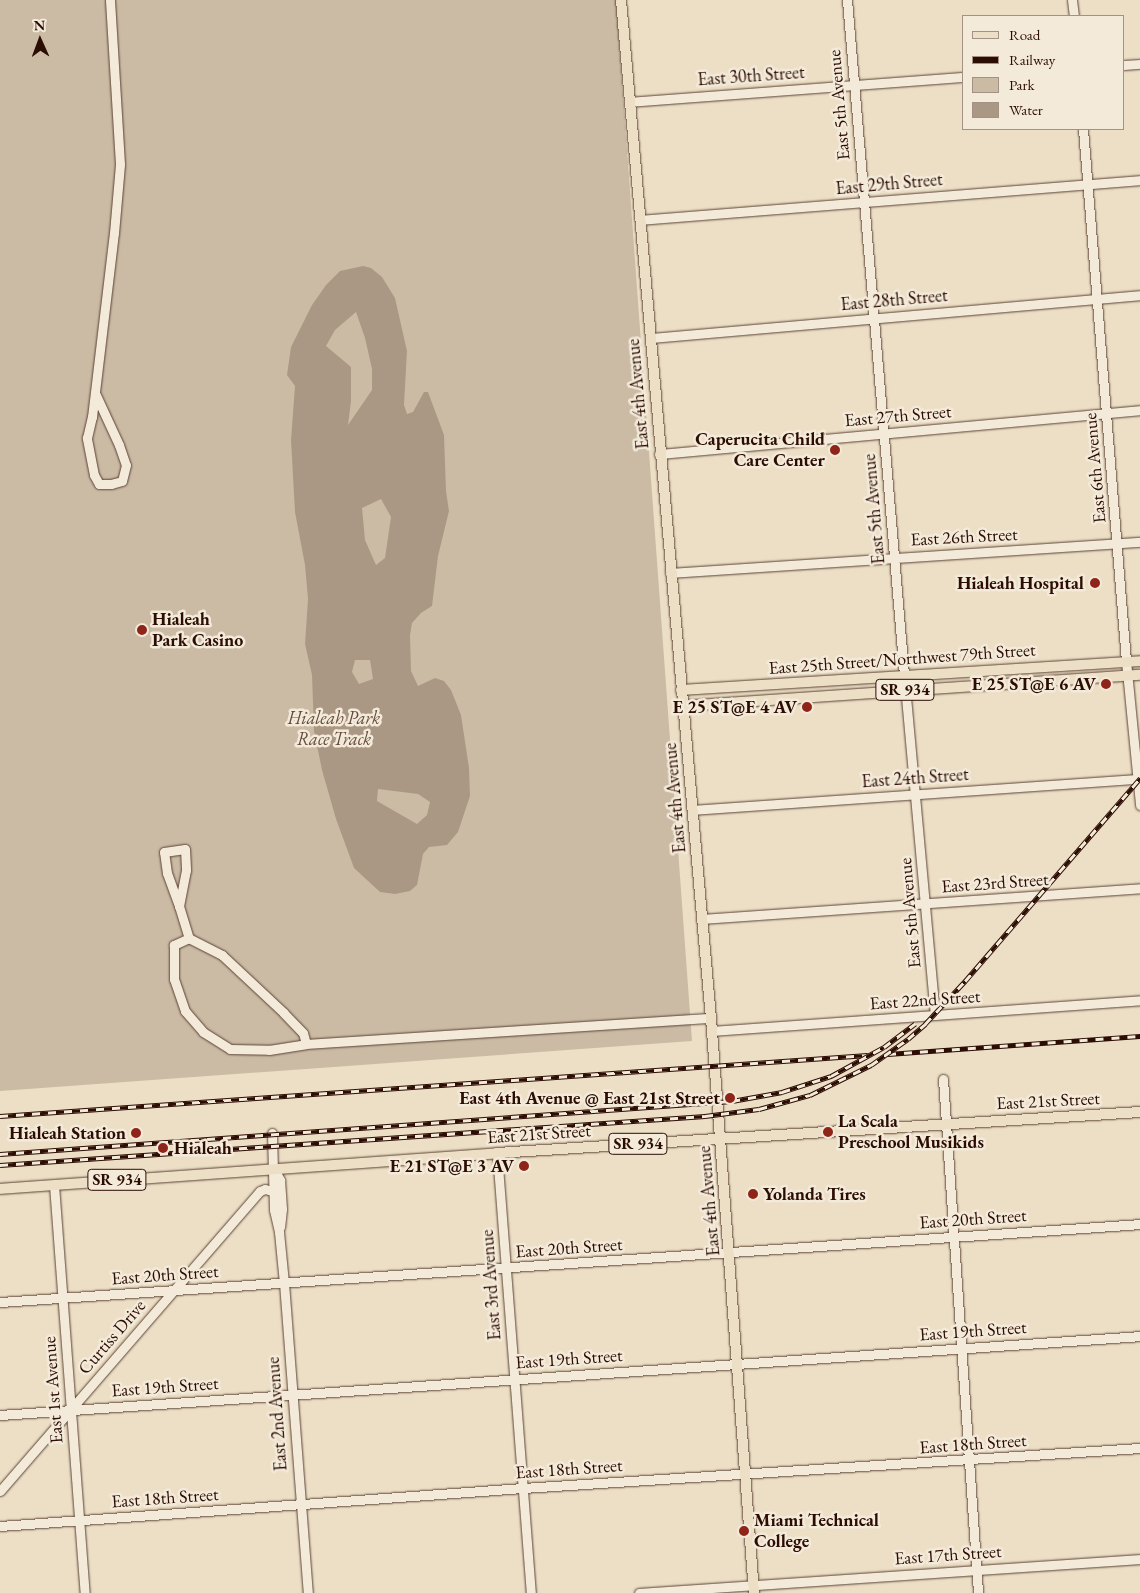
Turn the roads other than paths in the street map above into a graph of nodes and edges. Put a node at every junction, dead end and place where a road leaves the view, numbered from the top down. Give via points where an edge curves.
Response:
1 (110, 0) edge
2 (621, 0) edge
3 (847, 0) edge
4 (1072, 0) edge
5 (1074, 15) edge
6 (1140, 64) edge
7 (1125, 65) edge
8 (962, 77) edge
9 (854, 85) junction
10 (630, 102) junction
11 (1082, 130) edge
12 (1140, 180) edge
13 (1087, 184) junction
14 (864, 202) junction
15 (640, 220) junction
16 (1140, 295) edge
17 (1097, 299) junction
18 (874, 318) junction
19 (650, 338) junction
20 (95, 393) junction
21 (1140, 410) edge
22 (1106, 414) junction
23 (883, 434) junction
24 (659, 454) junction
25 (1140, 542) edge
26 (1117, 544) junction
27 (895, 557) junction
28 (670, 573) junction
29 (1126, 661) junction
30 (1140, 661) edge
31 (1140, 674) edge
32 (904, 675) junction
33 (1127, 675) junction
34 (681, 690) junction
35 (905, 690) junction
36 (682, 706) junction
37 (1139, 780) edge
38 (915, 794) junction
39 (1140, 805) edge
40 (692, 810) junction
41 (1140, 888) edge
42 (926, 904) junction
43 (178, 906) junction
44 (702, 919) junction
45 (189, 938) junction
46 (1140, 1000) edge
47 (935, 1015) junction
48 (711, 1018) junction
49 (712, 1031) junction
50 (306, 1044) junction
51 (943, 1079) dead end
52 (1140, 1112) edge
53 (946, 1124) junction
54 (272, 1133) dead end
55 (720, 1139) junction
56 (498, 1153) junction
57 (274, 1169) junction
58 (54, 1185) junction
59 (0, 1189) edge
60 (272, 1192) junction
61 (1140, 1224) edge
62 (279, 1232) junction
63 (954, 1236) junction
64 (730, 1254) junction
65 (507, 1269) junction
66 (284, 1283) junction
67 (173, 1290) junction
68 (62, 1298) junction
69 (0, 1302) edge
70 (1140, 1336) edge
71 (962, 1348) junction
72 (738, 1363) junction
73 (515, 1379) junction
74 (291, 1395) junction
75 (70, 1410) junction
76 (0, 1415) edge
77 (1140, 1448) edge
78 (970, 1461) junction
79 (746, 1474) junction
80 (523, 1488) junction
81 (0, 1491) edge
82 (300, 1504) junction
83 (80, 1520) junction
84 (0, 1526) edge
85 (1140, 1559) edge
86 (977, 1569) junction
87 (754, 1589) edge
88 (84, 1593) edge
89 (308, 1593) edge
90 (531, 1593) edge
91 (639, 1593) edge
92 (978, 1593) edge

1 - 20 street via 120,164
2 - 10 main road, East 4th Avenue
3 - 9 street, East 5th Avenue
4 - 5 street
6 - 7 street
8 - 9 street, East 30th Street
9 - 10 street, East 30th Street
9 - 14 street, East 5th Avenue
10 - 15 main road, East 4th Avenue
11 - 13 street, East 6th Avenue
12 - 13 street, East 29th Street
13 - 14 street, East 29th Street
13 - 17 street, East 6th Avenue
14 - 15 street, East 29th Street
14 - 18 street, East 5th Avenue
15 - 19 main road, East 4th Avenue
16 - 17 street, East 28th Street
17 - 18 street, East 28th Street
17 - 22 street, East 6th Avenue
18 - 19 street, East 28th Street
18 - 23 street, East 5th Avenue
19 - 24 main road, East 4th Avenue
20 - 20 street via 87,438 90,459 99,484 111,484 122,481 126,465 120,444
21 - 22 street, East 27th Street
22 - 23 street, East 27th Street
22 - 26 street, East 6th Avenue
23 - 24 street, East 27th Street
23 - 27 street, East 5th Avenue
24 - 28 main road, East 4th Avenue
25 - 26 street, East 26th Street
26 - 27 street, East 26th Street
26 - 29 street, East 6th Avenue
27 - 28 street, East 26th Street
27 - 32 street, East 5th Avenue
28 - 34 main road, East 4th Avenue
29 - 30 main road, SR 934
29 - 32 main road, East 25th Street/Northwest 79th Street / SR 934
29 - 33 street, East 6th Avenue
31 - 33 main road, East 25th Street/Northwest 79th Street / SR 934
32 - 34 main road, East 25th Street/Northwest 79th Street / SR 934
32 - 35 street, East 5th Avenue
33 - 35 main road, East 25th Street/Northwest 79th Street / SR 934
33 - 37 street, East 6th Avenue
34 - 36 main road, East 4th Avenue
35 - 36 main road, East 25th Street/Northwest 79th Street / SR 934
35 - 38 street, East 5th Avenue
36 - 40 main road, East 4th Avenue
37 - 38 street, East 24th Street
37 - 39 street, East 6th Avenue
38 - 40 street, East 24th Street
38 - 42 street, East 5th Avenue
40 - 44 main road, East 4th Avenue
41 - 42 street, East 23rd Street
42 - 44 street, East 23rd Street
42 - 47 street, East 5th Avenue
43 - 43 street via 164,852 186,850 186,870
43 - 45 street
44 - 48 main road, East 4th Avenue
45 - 50 street via 222,956 249,979 303,1034
45 - 50 street via 174,945 174,978 185,1011 203,1032 230,1049 269,1050
46 - 47 street, East 22nd Street
47 - 49 street, East 22nd Street
48 - 49 main road, East 4th Avenue
48 - 50 street
49 - 55 main road, East 4th Avenue
51 - 53 street
52 - 53 main road, East 21st Street
53 - 55 main road, East 21st Street
53 - 63 street
54 - 57 street
55 - 56 main road, East 21st Street / SR 934
55 - 64 main road, East 4th Avenue
56 - 57 main road, East 21st Street / SR 934
56 - 65 street, East 3rd Avenue
57 - 58 main road, East 21st Street / SR 934
57 - 60 street, East 2nd Avenue
57 - 62 street, East 2nd Avenue via 280,1180 282,1209
58 - 59 main road, East 21st Street / SR 934
58 - 68 street, East 1st Avenue
60 - 62 street, East 2nd Avenue
60 - 67 street, Curtiss Drive via 260,1191
61 - 63 street, East 20th Street
62 - 66 street, East 2nd Avenue
63 - 64 street, East 20th Street
63 - 71 street
64 - 65 street, East 20th Street
64 - 72 main road, East 4th Avenue
65 - 66 street, East 20th Street
65 - 73 street, East 3rd Avenue
66 - 67 street, East 20th Street
66 - 74 street, East 2nd Avenue
67 - 68 street, East 20th Street
67 - 75 street, Curtiss Drive
68 - 69 street, East 20th Street
68 - 75 street, East 1st Avenue
70 - 71 street, East 19th Street
71 - 72 street, East 19th Street
71 - 78 street
72 - 73 street, East 19th Street
72 - 79 main road, East 4th Avenue
73 - 74 street, East 19th Street
73 - 80 street, East 3rd Avenue
74 - 75 street, East 19th Street
74 - 82 street, East 2nd Avenue
75 - 76 street, East 19th Street
75 - 81 street, Curtiss Drive
75 - 83 street, East 1st Avenue
77 - 78 street, East 18th Street
78 - 79 street, East 18th Street
78 - 86 street
79 - 80 street, East 18th Street
79 - 87 main road, East 4th Avenue
80 - 82 street, East 18th Street
80 - 90 street, East 3rd Avenue
82 - 83 street, East 18th Street
82 - 89 street, East 2nd Avenue
83 - 84 street, East 18th Street
83 - 88 street, East 1st Avenue
85 - 86 street, East 17th Street
86 - 87 street, East 17th Street
86 - 92 street
87 - 91 street, East 17th Street

